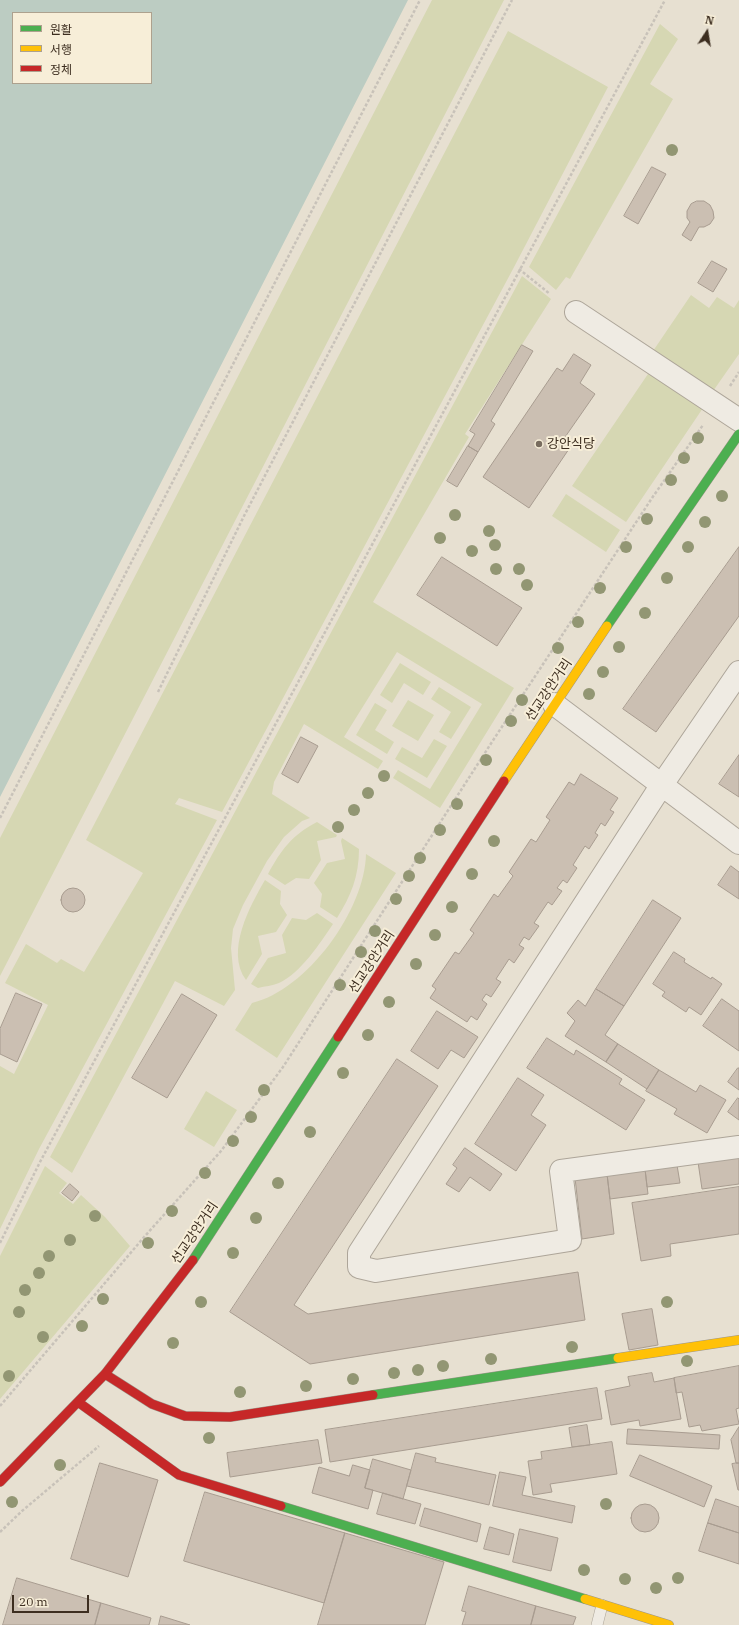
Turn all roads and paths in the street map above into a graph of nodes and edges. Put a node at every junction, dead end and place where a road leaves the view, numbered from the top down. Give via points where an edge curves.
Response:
1 (420, 0) edge
2 (512, 0) edge
3 (665, 0) edge
4 (519, 269) junction
5 (550, 294) dead end
6 (576, 312) dead end
7 (739, 372) edge
8 (717, 406) junction
9 (739, 420) edge
10 (739, 434) edge
11 (739, 672) edge
12 (158, 692) dead end
13 (554, 704) junction
14 (661, 786) junction
15 (0, 818) edge
16 (739, 842) edge
17 (739, 1148) edge
18 (0, 1243) edge
19 (739, 1340) edge
20 (105, 1374) junction
21 (78, 1402) junction
22 (0, 1406) edge
23 (118, 1430) junction
24 (0, 1482) edge
25 (0, 1532) edge
26 (602, 1605) junction
27 (597, 1625) edge
28 (669, 1625) edge

1 - 15 path
2 - 12 path via 244,516
3 - 4 path
4 - 5 path
4 - 18 path via 48,1148
6 - 8 street
7 - 8 path
8 - 9 street
8 - 22 path via 652,498 283,1067 221,1151
10 - 13 street, 선교강안거리
11 - 14 street
13 - 14 street
13 - 20 street, 선교강안거리 via 196,1257
14 - 16 street
14 - 17 street via 359,1253 359,1267 376,1271 570,1240 561,1171
19 - 20 street via 230,1417 185,1416 152,1404
20 - 21 street, 선교강안거리
21 - 23 street
21 - 24 street, 선교강안거리
23 - 25 path
23 - 26 street via 179,1475
26 - 27 lane
26 - 28 street

